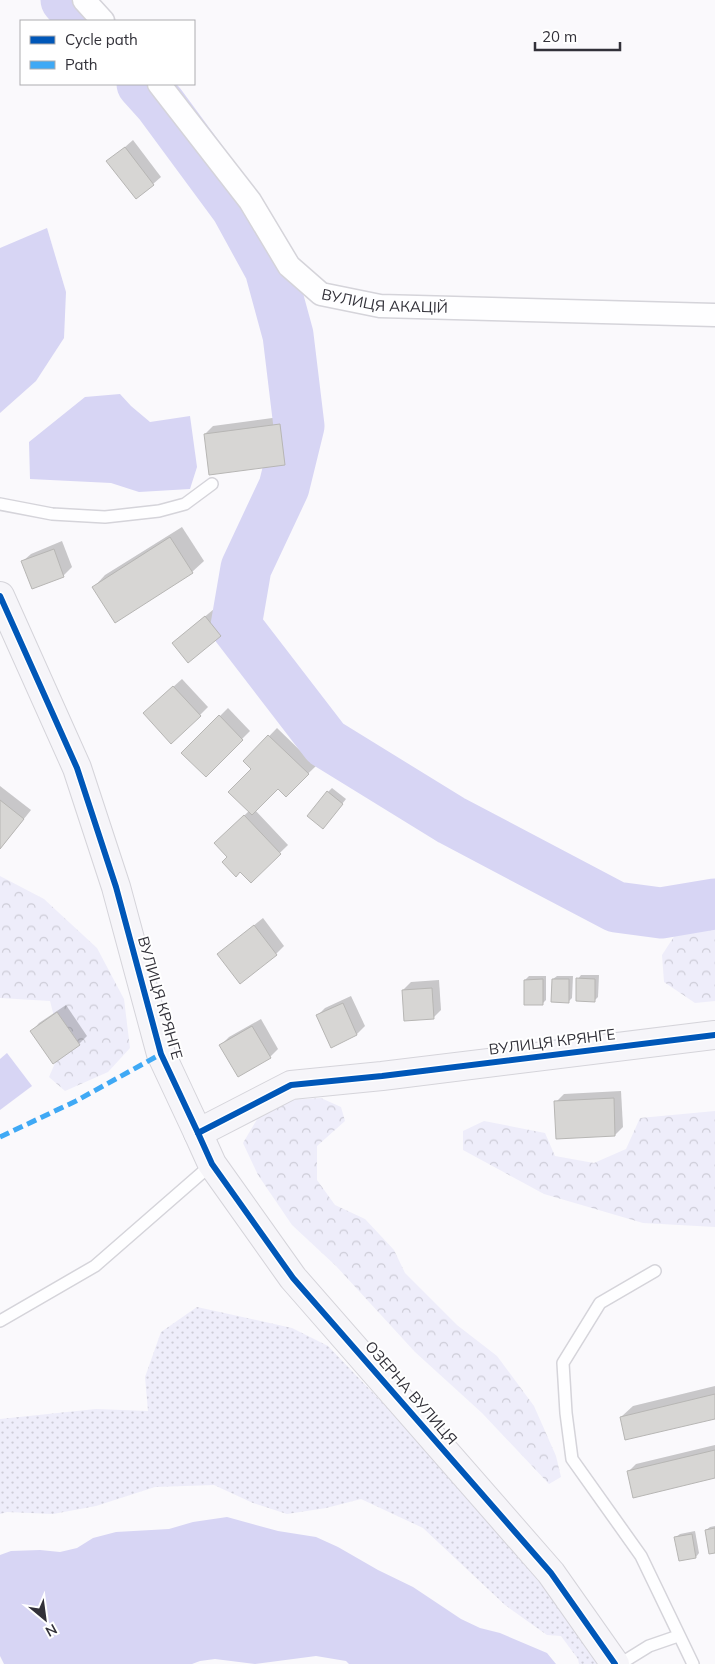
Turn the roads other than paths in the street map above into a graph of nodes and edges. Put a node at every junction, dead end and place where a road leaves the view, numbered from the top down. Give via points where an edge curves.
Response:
1 (84, 0) edge
2 (102, 20) edge
3 (160, 85) edge
4 (715, 314) edge
5 (212, 484) dead end
6 (0, 504) edge
7 (0, 596) edge
8 (715, 1034) edge
9 (198, 1133) junction
10 (212, 1164) junction
11 (655, 1271) dead end
12 (0, 1321) edge
13 (678, 1636) junction
14 (615, 1664) edge
15 (620, 1664) edge
16 (693, 1664) edge

1 - 2 street
3 - 4 street, ВУЛИЦЯ АКАЦІЙ via 250,201 289,266 321,294 380,306
5 - 6 lane via 185,504 105,517 52,514
7 - 9 street, ВУЛИЦЯ КРЯНГЕ via 77,768 116,888 161,1054
8 - 9 street, ВУЛИЦЯ КРЯНГЕ via 292,1085
9 - 10 street, ОЗЕРНА ВУЛИЦЯ
10 - 12 lane via 96,1266
10 - 14 street, ОЗЕРНА ВУЛИЦЯ via 294,1278 551,1573
11 - 13 lane via 600,1303 563,1363 566,1413 572,1459 641,1556
13 - 15 lane via 649,1646
13 - 16 lane

